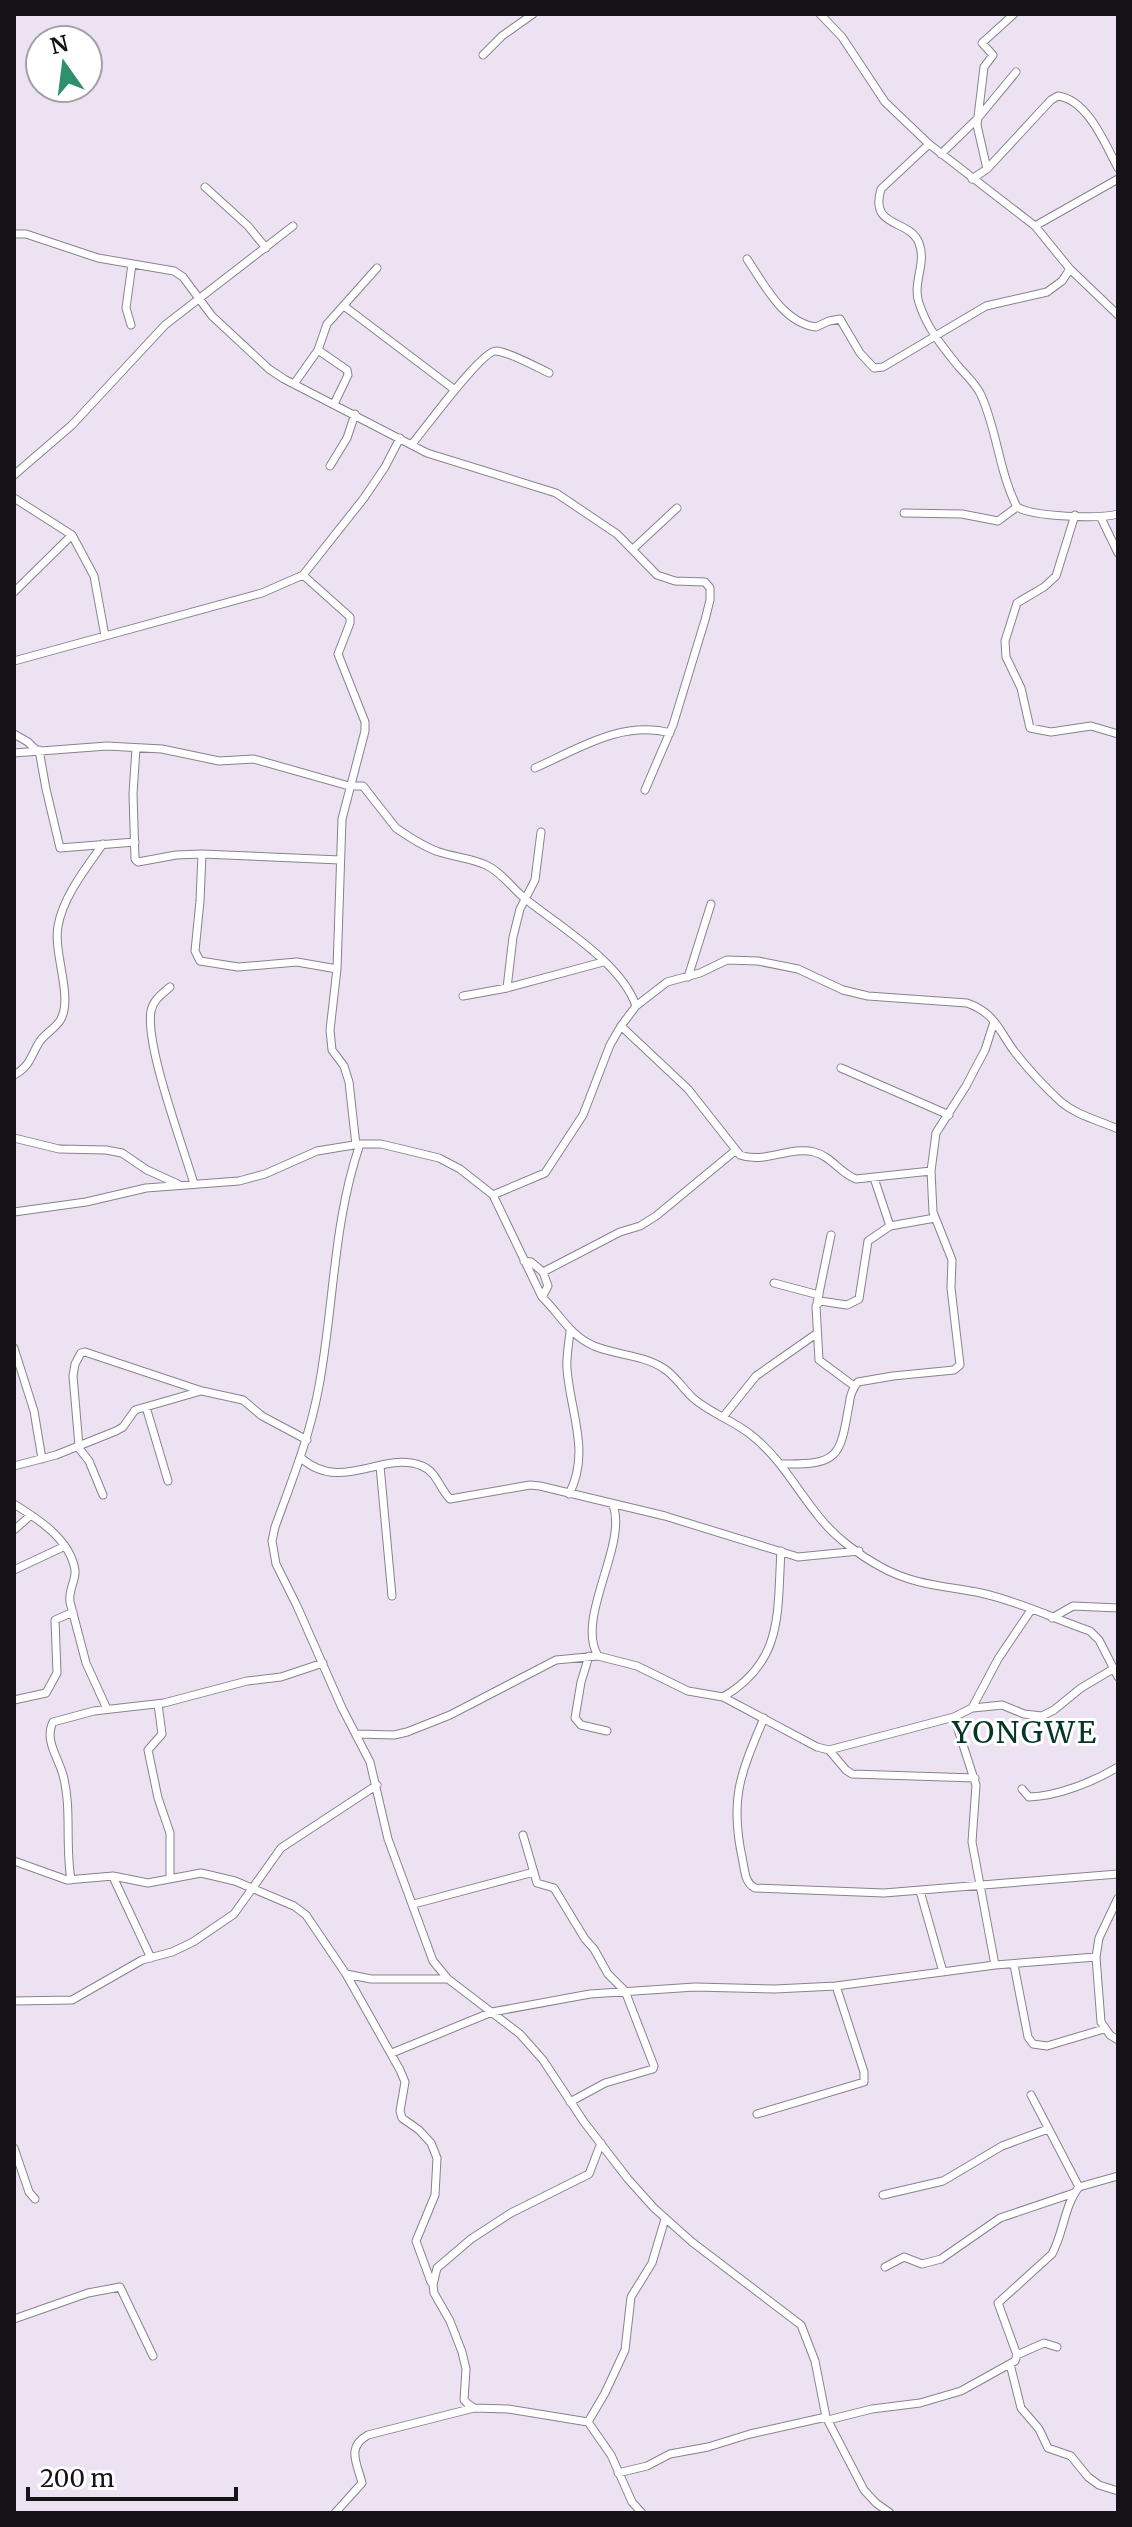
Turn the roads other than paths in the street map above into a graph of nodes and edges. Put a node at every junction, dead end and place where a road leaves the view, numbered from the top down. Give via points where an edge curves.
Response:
1 (533, 14) edge
2 (820, 14) edge
3 (1014, 14) edge
4 (483, 55) dead end
5 (1016, 72) dead end
6 (978, 118) junction
7 (929, 144) junction
8 (941, 154) junction
9 (1118, 168) edge
10 (987, 169) junction
11 (972, 179) junction
12 (1118, 179) edge
13 (205, 187) dead end
14 (293, 226) dead end
15 (1035, 226) junction
16 (14, 234) edge
17 (266, 248) junction
18 (747, 259) dead end
19 (132, 264) junction
20 (377, 268) dead end
21 (1070, 269) junction
22 (199, 299) junction
23 (344, 306) junction
24 (1118, 315) edge
25 (131, 325) dead end
26 (935, 338) junction
27 (318, 350) junction
28 (549, 373) dead end
29 (294, 384) junction
30 (455, 390) junction
31 (334, 404) junction
32 (355, 414) junction
33 (400, 438) junction
34 (412, 444) junction
35 (330, 466) dead end
36 (14, 475) edge
37 (14, 498) edge
38 (1017, 507) junction
39 (677, 508) dead end
40 (904, 513) dead end
41 (1118, 514) edge
42 (1075, 515) junction
43 (1101, 518) junction
44 (72, 535) junction
45 (633, 549) junction
46 (1118, 553) edge
47 (303, 575) junction
48 (14, 592) edge
49 (105, 636) junction
50 (14, 661) edge
51 (670, 733) junction
52 (14, 734) edge
53 (1118, 734) edge
54 (136, 748) junction
55 (38, 750) junction
56 (14, 753) edge
57 (535, 768) dead end
58 (349, 786) junction
59 (645, 790) dead end
60 (541, 832) dead end
61 (135, 842) junction
62 (103, 844) junction
63 (202, 854) junction
64 (340, 860) junction
65 (525, 899) junction
66 (711, 904) dead end
67 (603, 962) junction
68 (337, 969) junction
69 (688, 977) junction
70 (170, 987) dead end
71 (507, 988) junction
72 (463, 996) dead end
73 (636, 1006) junction
74 (994, 1022) junction
75 (621, 1026) junction
76 (841, 1068) dead end
77 (14, 1075) edge
78 (949, 1115) junction
79 (1118, 1129) edge
80 (14, 1138) edge
81 (358, 1144) junction
82 (736, 1150) junction
83 (931, 1171) junction
84 (874, 1178) junction
85 (194, 1184) junction
86 (179, 1185) junction
87 (493, 1195) junction
88 (14, 1212) edge
89 (935, 1218) junction
90 (890, 1226) junction
91 (831, 1235) dead end
92 (524, 1261) junction
93 (543, 1272) junction
94 (774, 1283) dead end
95 (542, 1297) junction
96 (818, 1299) junction
97 (570, 1331) junction
98 (816, 1334) junction
99 (14, 1348) edge
100 (854, 1386) junction
101 (202, 1391) junction
102 (146, 1407) junction
103 (723, 1417) junction
104 (307, 1440) junction
105 (78, 1446) junction
106 (301, 1458) junction
107 (42, 1459) junction
108 (782, 1464) junction
109 (14, 1466) edge
110 (380, 1466) junction
111 (168, 1481) dead end
112 (569, 1494) junction
113 (103, 1495) dead end
114 (14, 1504) edge
115 (613, 1505) junction
116 (31, 1515) junction
117 (14, 1530) edge
118 (63, 1547) junction
119 (781, 1551) junction
120 (859, 1551) junction
121 (14, 1570) edge
122 (392, 1596) dead end
123 (1118, 1608) edge
124 (1031, 1610) junction
125 (73, 1612) junction
126 (1052, 1618) junction
127 (594, 1656) junction
128 (323, 1663) junction
129 (1113, 1669) junction
130 (1118, 1677) edge
131 (723, 1697) junction
132 (14, 1700) edge
133 (158, 1704) junction
134 (972, 1708) junction
135 (107, 1709) junction
136 (954, 1717) junction
137 (764, 1718) junction
138 (607, 1731) dead end
139 (357, 1734) junction
140 (829, 1750) junction
141 (1118, 1767) edge
142 (975, 1778) junction
143 (377, 1785) junction
144 (1022, 1789) dead end
145 (523, 1835) dead end
146 (14, 1861) edge
147 (534, 1872) junction
148 (1118, 1874) edge
149 (113, 1876) junction
150 (170, 1879) junction
151 (71, 1880) junction
152 (979, 1887) junction
153 (253, 1890) junction
154 (920, 1891) junction
155 (1118, 1898) edge
156 (414, 1904) junction
157 (1096, 1957) junction
158 (151, 1958) junction
159 (995, 1965) junction
160 (1014, 1965) junction
161 (943, 1972) junction
162 (346, 1974) junction
163 (448, 1979) junction
164 (836, 1986) junction
165 (625, 1991) junction
166 (14, 2001) edge
167 (492, 2012) junction
168 (1104, 2029) junction
169 (1118, 2040) edge
170 (392, 2053) junction
171 (1031, 2095) dead end
172 (570, 2102) junction
173 (757, 2114) dead end
174 (1048, 2129) junction
175 (601, 2143) junction
176 (14, 2148) edge
177 (1118, 2176) edge
178 (1076, 2190) junction
179 (883, 2195) dead end
180 (35, 2199) dead end
181 (665, 2219) junction
182 (885, 2267) dead end
183 (433, 2285) junction
184 (14, 2319) edge
185 (1057, 2347) dead end
186 (1017, 2355) junction
187 (153, 2356) dead end
188 (1010, 2364) junction
189 (474, 2408) junction
190 (827, 2418) junction
191 (588, 2422) junction
192 (618, 2473) junction
193 (1118, 2492) edge
194 (335, 2513) edge
195 (642, 2513) edge
196 (890, 2513) edge

1 - 4 street
2 - 7 street via 842,37 885,102
3 - 6 street via 983,40 993,55 984,67
5 - 6 street
6 - 8 street
6 - 10 street
7 - 8 street
7 - 26 street via 881,189 879,203 887,220 918,241 918,302
8 - 11 street
9 - 10 street via 1089,118 1075,102 1058,96
10 - 11 street
11 - 15 street
12 - 15 street
13 - 17 street
14 - 17 street
15 - 21 street
16 - 19 street
17 - 22 street
18 - 26 street via 792,318 816,327 840,319 874,368
19 - 22 street via 174,271
19 - 25 street via 126,308
20 - 23 street
21 - 24 street
21 - 26 street via 1047,292 986,306
22 - 29 street via 269,369
22 - 36 street via 165,325 72,425
23 - 27 street via 327,324
23 - 30 street
26 - 38 street via 981,396
27 - 29 street
27 - 31 street via 347,370
28 - 30 street via 493,351
29 - 31 street
30 - 34 street
31 - 32 street
32 - 33 street
32 - 35 street
33 - 34 street
33 - 47 street via 364,498
34 - 45 street via 556,493
37 - 44 street
38 - 40 street via 998,521
38 - 42 street
39 - 45 street
41 - 43 street
42 - 43 street
42 - 53 street via 1056,576 1017,603 1004,650 1021,688 1030,728 1051,732 1091,726
43 - 46 street
44 - 48 street
44 - 49 street via 94,576
45 - 51 street via 666,580 698,580 710,588
47 - 49 street via 262,593
47 - 58 street via 350,617 338,654 363,712 365,731
49 - 50 street
51 - 57 street via 643,728 618,732
51 - 59 street
52 - 55 street
54 - 55 street
54 - 58 street via 219,761 254,759
54 - 61 street
55 - 56 street
55 - 62 street via 59,846
58 - 64 street
58 - 65 street via 366,787 403,833 436,851 486,865
60 - 65 street via 535,880
61 - 62 street
61 - 63 street via 138,862
62 - 77 street via 58,924 62,1017 27,1067
63 - 64 street
63 - 68 street via 195,951 200,961 238,967 297,962
64 - 68 street
65 - 67 street via 573,932
65 - 71 street via 513,937
66 - 69 street
67 - 71 street
67 - 73 street
68 - 81 street via 330,1041 349,1082
69 - 73 street via 667,982
69 - 74 street via 727,960 769,963 868,996 967,1003 989,1013
70 - 85 street via 151,1009 152,1038
71 - 72 street
73 - 75 street
74 - 78 street via 985,1050
74 - 79 street via 1062,1102
75 - 82 street via 688,1089
75 - 87 street via 583,1115 545,1173
76 - 78 street
78 - 83 street via 936,1133
80 - 86 street via 59,1149 122,1153
81 - 85 street via 317,1151 239,1181
81 - 87 street via 439,1158
81 - 104 street via 346,1187
82 - 84 street via 750,1158 812,1151 851,1178
82 - 93 street via 656,1216
83 - 84 street
83 - 89 street
84 - 90 street
85 - 86 street
86 - 88 street
87 - 92 street
89 - 90 street
89 - 100 street via 952,1260 960,1365 954,1370 867,1379
90 - 96 street via 868,1241 859,1299 847,1305
91 - 96 street
92 - 93 street
92 - 95 street
93 - 95 street via 548,1286
94 - 96 street
95 - 97 street
96 - 98 street
97 - 103 street via 591,1345 666,1369 695,1400
97 - 112 street via 566,1365 579,1456
98 - 100 street via 819,1360
98 - 103 street via 756,1376
99 - 107 street
100 - 108 street via 837,1453 816,1462
101 - 102 street
101 - 104 street via 243,1400
101 - 105 street via 81,1353 73,1376
102 - 105 street via 133,1412 120,1429
102 - 111 street
103 - 108 street
104 - 106 street
105 - 107 street
105 - 113 street
106 - 110 street via 311,1467 333,1472
106 - 128 street via 275,1527 273,1554
107 - 109 street
108 - 120 street via 820,1518
110 - 112 street via 420,1465 436,1477 450,1499 530,1485
110 - 122 street
112 - 115 street
114 - 116 street
115 - 119 street
115 - 127 street via 616,1525 595,1612
116 - 117 street
116 - 118 street
118 - 121 street
118 - 125 street via 75,1572 69,1591
119 - 120 street via 798,1557
119 - 131 street via 771,1646 746,1680
120 - 124 street via 901,1576 982,1593
123 - 126 street via 1073,1606
124 - 126 street
124 - 134 street
125 - 132 street via 55,1620 57,1673 46,1693
125 - 135 street via 86,1663
126 - 129 street via 1095,1635
127 - 131 street via 637,1666 688,1691
127 - 138 street via 575,1718 581,1725
127 - 139 street via 556,1660 407,1732
128 - 133 street
128 - 139 street
129 - 130 street
129 - 134 street via 1042,1716 1002,1705
131 - 137 street
133 - 135 street
133 - 150 street via 162,1734 148,1750 172,1842
134 - 136 street
135 - 151 street via 61,1718 50,1726 67,1800
136 - 140 street
136 - 142 street
137 - 140 street
137 - 154 street via 737,1797 737,1833 748,1883 763,1889
139 - 143 street
140 - 142 street via 852,1774
141 - 144 street via 1038,1796 1029,1797
142 - 152 street via 972,1842
143 - 153 street via 281,1848
143 - 156 street via 388,1839
145 - 147 street
146 - 151 street
147 - 156 street
147 - 165 street via 538,1884 555,1889 608,1974
148 - 152 street
149 - 150 street via 148,1883
149 - 151 street
149 - 158 street
150 - 153 street via 201,1873
152 - 154 street
152 - 159 street
153 - 158 street via 219,1926
153 - 162 street via 306,1915
154 - 161 street
155 - 157 street
156 - 163 street via 433,1961
157 - 160 street
157 - 168 street
158 - 166 street via 72,2000
159 - 160 street
159 - 161 street
160 - 168 street via 1033,2044 1047,2046
161 - 164 street
162 - 163 street
162 - 170 street
163 - 167 street
164 - 165 street
164 - 173 street via 864,2082
165 - 167 street
165 - 172 street via 654,2068 605,2083
167 - 170 street
167 - 172 street via 543,2060
168 - 169 street
170 - 183 street via 405,2082 402,2118 431,2143 437,2158 435,2195 416,2241
171 - 174 street
172 - 175 street
174 - 178 street
174 - 179 street via 1002,2146 943,2181
175 - 181 street
175 - 183 street via 589,2174 471,2239 437,2268
176 - 180 street
177 - 178 street
178 - 182 street via 1000,2218 941,2259 922,2264 904,2257
178 - 186 street via 1052,2254 998,2303
181 - 190 street via 801,2325
181 - 191 street via 652,2263 631,2297 625,2350
183 - 189 street via 462,2352 464,2400
184 - 187 street via 120,2287
185 - 186 street via 1044,2343
186 - 188 street
188 - 190 street via 971,2386 920,2403
188 - 193 street via 1021,2408 1048,2448 1071,2456 1088,2477
189 - 191 street
189 - 194 street via 359,2440 355,2450 362,2483
190 - 192 street via 670,2454
190 - 196 street via 864,2490
191 - 192 street
192 - 195 street

